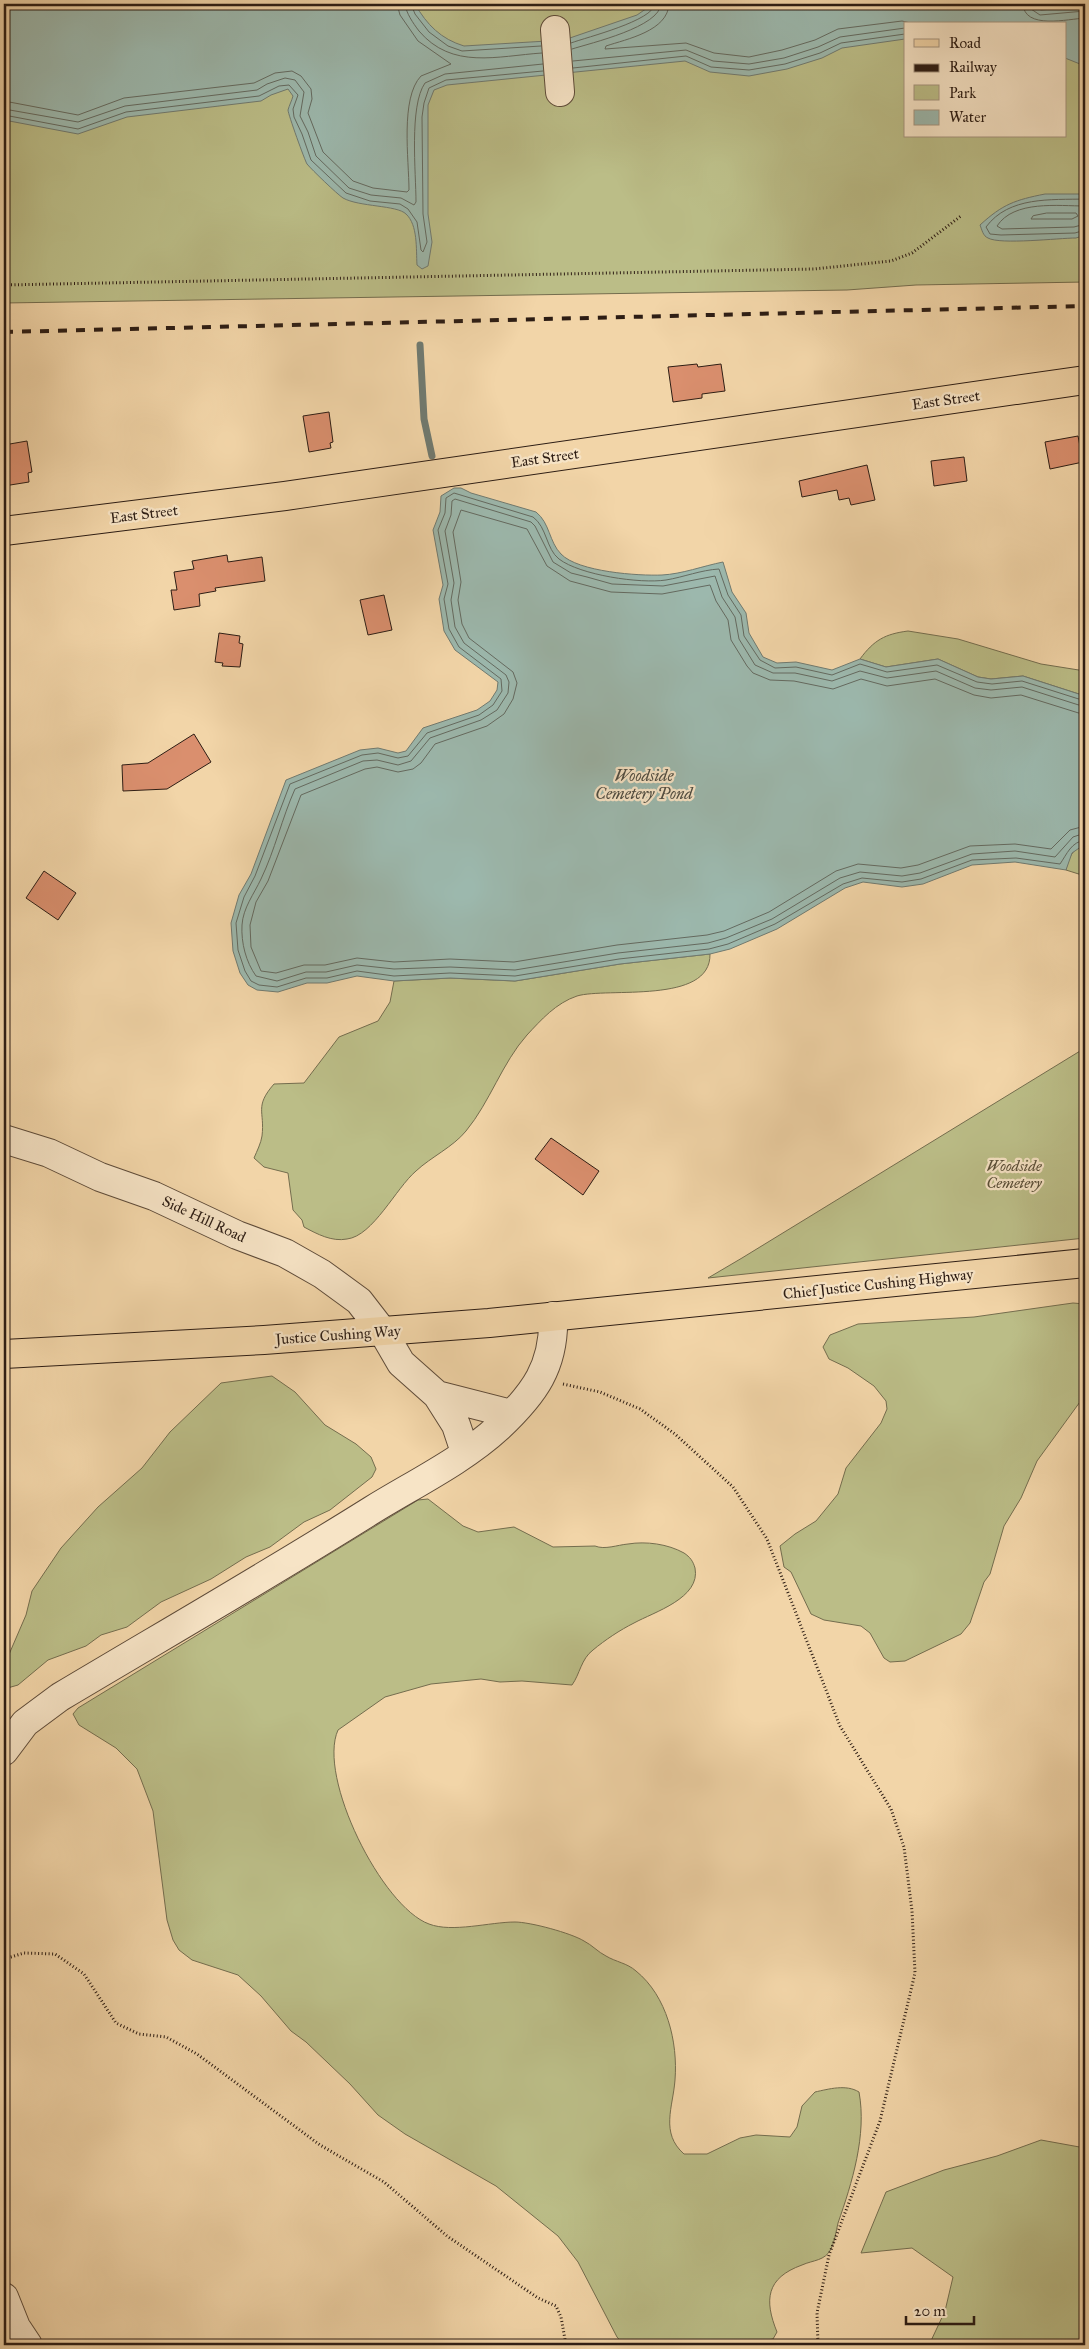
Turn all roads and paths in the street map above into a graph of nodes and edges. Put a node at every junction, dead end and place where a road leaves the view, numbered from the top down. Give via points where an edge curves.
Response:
1 (555, 30) dead end
2 (560, 92) dead end
3 (961, 216) dead end
4 (4, 285) edge
5 (1085, 380) edge
6 (4, 532) edge
7 (4, 1139) edge
8 (1085, 1263) edge
9 (671, 1305) joint
10 (553, 1316) junction
11 (383, 1332) junction
12 (4, 1354) edge
13 (542, 1376) junction
14 (437, 1395) junction
15 (511, 1414) junction
16 (465, 1452) junction
17 (4, 1751) edge
18 (4, 1959) edge
19 (4, 2297) edge
20 (28, 2345) edge
21 (566, 2345) edge
22 (818, 2345) edge

1 - 2 street
3 - 4 path via 912,253 891,260 814,269
5 - 6 main road, East Street via 294,494
7 - 11 street, Side Hill Road via 49,1153 100,1177 154,1196 304,1262 359,1301
8 - 9 main road, Chief Justice Cushing Highway
9 - 10 main road, Justice Cushing Way
10 - 11 main road, Justice Cushing Way
10 - 13 street via 552,1350
11 - 12 main road, Justice Cushing Way
11 - 14 street, Side Hill Road via 401,1363
13 - 15 street
13 - 22 path via 600,1392 640,1409 675,1434 733,1487 766,1539 840,1726 891,1809 904,1847 915,1973 880,2121 829,2256 817,2314
14 - 15 street
14 - 16 street via 456,1425
15 - 16 street via 498,1428
16 - 17 street via 60,1697 25,1723
18 - 21 path via 24,1953 55,1954 84,1974 116,2024 139,2034 166,2037 198,2054 320,2145 384,2182 447,2236 538,2298 556,2306
19 - 20 street

